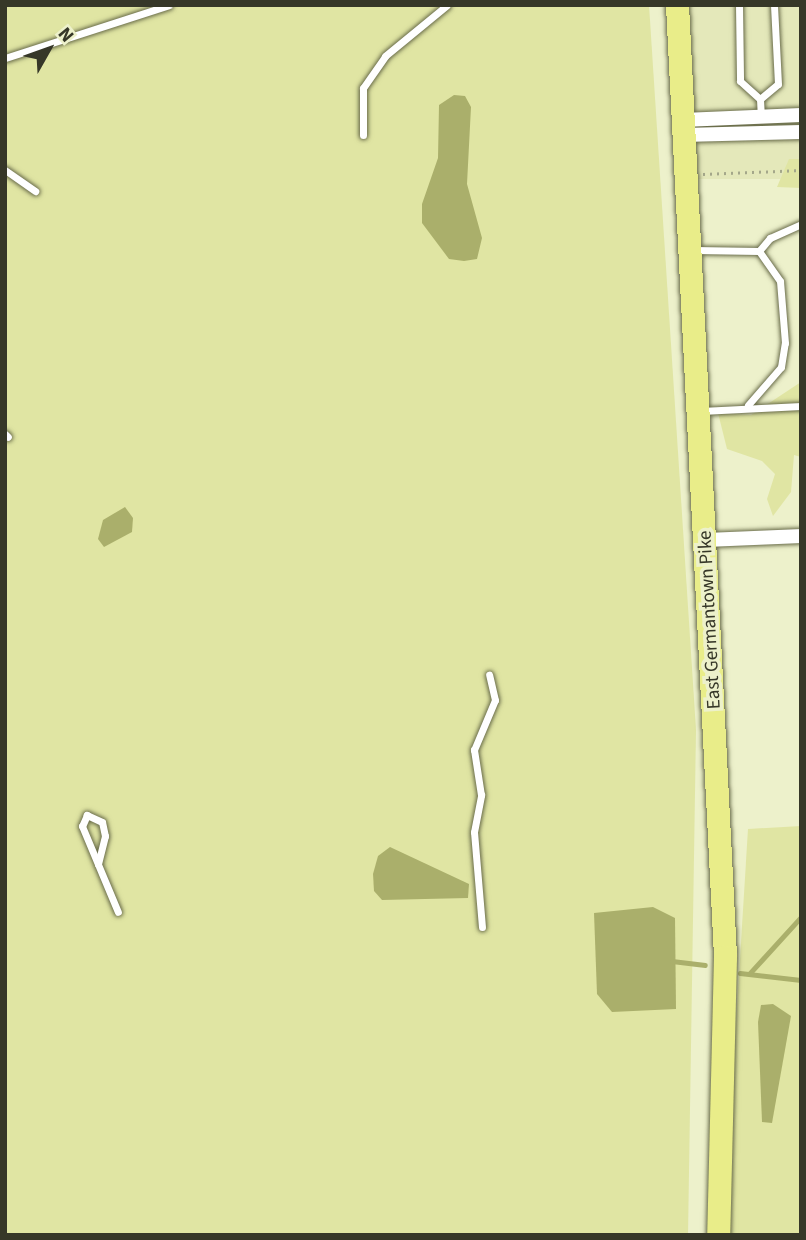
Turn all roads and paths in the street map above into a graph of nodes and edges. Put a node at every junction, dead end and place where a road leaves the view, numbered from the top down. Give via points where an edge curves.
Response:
1 (169, 5) edge
2 (447, 5) edge
3 (677, 5) edge
4 (739, 5) edge
5 (774, 5) edge
6 (5, 58) edge
7 (760, 99) junction
8 (801, 115) edge
9 (761, 117) junction
10 (683, 127) junction
11 (801, 132) edge
12 (363, 135) dead end
13 (5, 170) edge
14 (801, 170) edge
15 (703, 174) dead end
16 (35, 191) dead end
17 (801, 224) edge
18 (690, 250) junction
19 (759, 251) junction
20 (748, 405) junction
21 (801, 406) edge
22 (699, 411) junction
23 (801, 536) edge
24 (707, 540) junction
25 (489, 676) dead end
26 (98, 863) junction
27 (118, 912) dead end
28 (482, 928) dead end
29 (718, 1235) edge

1 - 6 lane
2 - 12 lane via 385,56 363,88
3 - 10 main road, East Germantown Pike
4 - 7 lane via 740,81
5 - 7 lane via 778,84
7 - 9 lane
8 - 9 street
9 - 10 street
10 - 11 street
10 - 18 main road, East Germantown Pike
13 - 16 lane
14 - 15 path
17 - 19 lane via 770,238
18 - 19 lane
18 - 22 main road, East Germantown Pike
19 - 20 lane via 780,281 785,343 782,367
20 - 21 lane
20 - 22 lane
22 - 24 main road, East Germantown Pike
23 - 24 street
24 - 29 main road, East Germantown Pike via 725,957
25 - 28 lane via 495,700 474,750 481,795 474,832
26 - 26 lane via 82,825 87,816 95,815 103,829
26 - 27 lane

